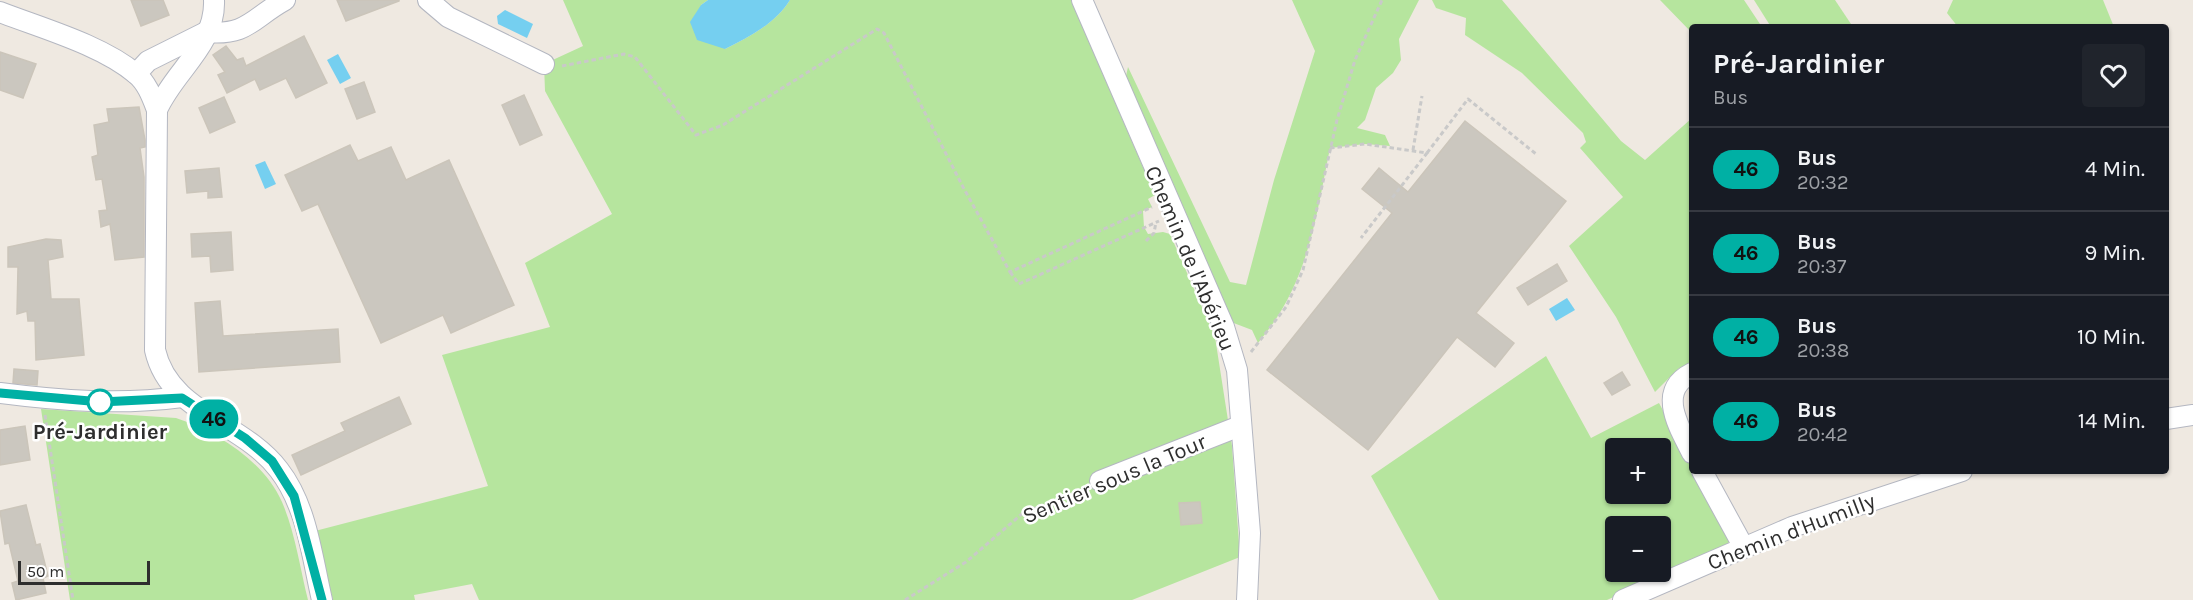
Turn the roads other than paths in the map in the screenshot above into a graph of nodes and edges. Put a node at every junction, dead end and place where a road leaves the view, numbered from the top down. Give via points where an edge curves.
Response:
1 (214, 0) edge
2 (285, 0) edge
3 (428, 0) edge
4 (1082, 0) edge
5 (0, 12) edge
6 (206, 32) junction
7 (544, 64) road end
8 (136, 74) junction
9 (157, 110) junction
10 (1689, 374) edge
11 (0, 393) edge
12 (182, 398) junction
13 (2193, 415) edge
14 (2169, 419) edge
15 (1240, 426) junction
16 (1689, 447) edge
17 (1704, 474) edge
18 (1953, 474) edge
19 (1100, 481) road end
20 (1743, 546) junction
21 (322, 600) edge
22 (1247, 600) edge
23 (1623, 600) edge

1 - 6 street
2 - 6 street via 243,29 232,33
3 - 7 street via 448,17
4 - 15 street, Chemin de l'Abérieu via 1224,327 1237,370
5 - 8 street via 91,49
6 - 8 street via 148,61
6 - 9 street via 200,48 171,84
8 - 9 street
9 - 12 street via 153,334 159,367
10 - 16 street via 1681,379 1671,398 1675,418
11 - 12 street via 112,402
12 - 21 street via 245,438 281,472 301,514
13 - 14 street
15 - 19 street, Sentier sous la Tour
15 - 22 street, Chemin de l'Abérieu via 1250,533
17 - 20 street
18 - 20 street, Chemin d'Humilly
20 - 23 street, Chemin d'Humilly

